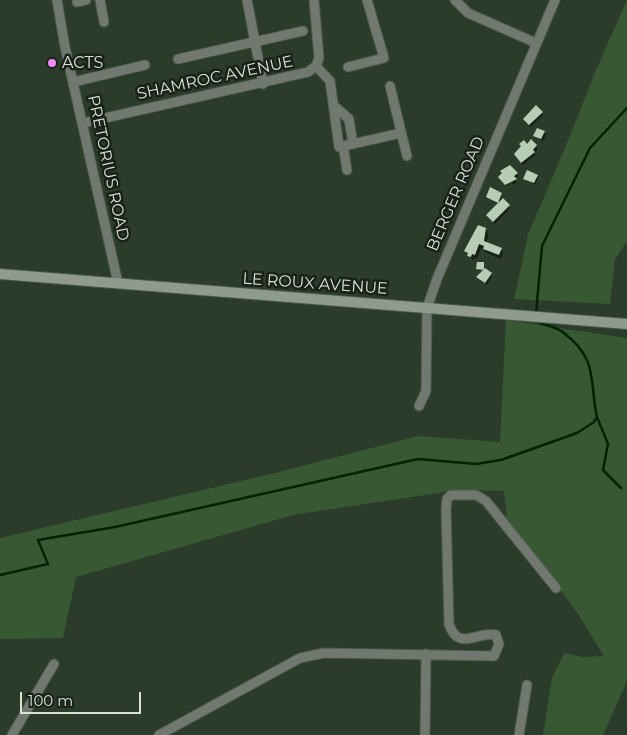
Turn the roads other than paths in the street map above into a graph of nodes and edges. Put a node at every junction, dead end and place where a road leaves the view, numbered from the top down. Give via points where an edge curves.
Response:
1 (57, 0) edge
2 (100, 0) edge
3 (247, 0) edge
4 (314, 0) edge
5 (367, 0) edge
6 (455, 0) edge
7 (554, 0) edge
8 (104, 22) dead end
9 (303, 31) dead end
10 (255, 42) junction
11 (536, 43) junction
12 (178, 59) dead end
13 (145, 65) dead end
14 (316, 66) junction
15 (348, 67) dead end
16 (73, 82) junction
17 (263, 84) junction
18 (390, 86) dead end
19 (333, 105) junction
20 (82, 123) junction
21 (401, 133) junction
22 (353, 144) junction
23 (341, 146) junction
24 (406, 156) dead end
25 (348, 170) dead end
26 (0, 274) edge
27 (118, 284) junction
28 (427, 308) junction
29 (627, 324) edge
30 (418, 406) dead end
31 (556, 588) dead end
32 (426, 654) junction
33 (54, 664) dead end
34 (527, 685) dead end
35 (12, 735) edge
36 (160, 735) edge
37 (425, 735) edge
38 (519, 735) edge

1 - 16 street, PRETORIUS ROAD
2 - 8 street
3 - 10 street
4 - 14 street, SHAMROC AVENUE
5 - 15 street via 384,58
6 - 11 street via 468,13
7 - 11 street, BERGER ROAD
9 - 10 street
10 - 12 street
10 - 17 street
11 - 28 street, BERGER ROAD
13 - 16 street
14 - 17 street, SHAMROC AVENUE via 308,72
14 - 19 street via 330,80
16 - 20 street, PRETORIUS ROAD
17 - 20 street, SHAMROC AVENUE
18 - 21 street
19 - 22 street via 349,119
19 - 23 street
20 - 27 street, PRETORIUS ROAD
21 - 22 street
21 - 24 street
22 - 23 street
23 - 25 street
26 - 27 main road, LE ROUX AVENUE
27 - 28 main road, LE ROUX AVENUE
28 - 29 main road, LE ROUX AVENUE
28 - 30 street, BERGER ROAD via 426,391
31 - 32 street via 486,501 470,494 449,496 446,512 449,624 454,635 464,639 496,635 499,644 494,656
32 - 36 street via 324,653 300,658
32 - 37 street
33 - 35 street
34 - 38 street

